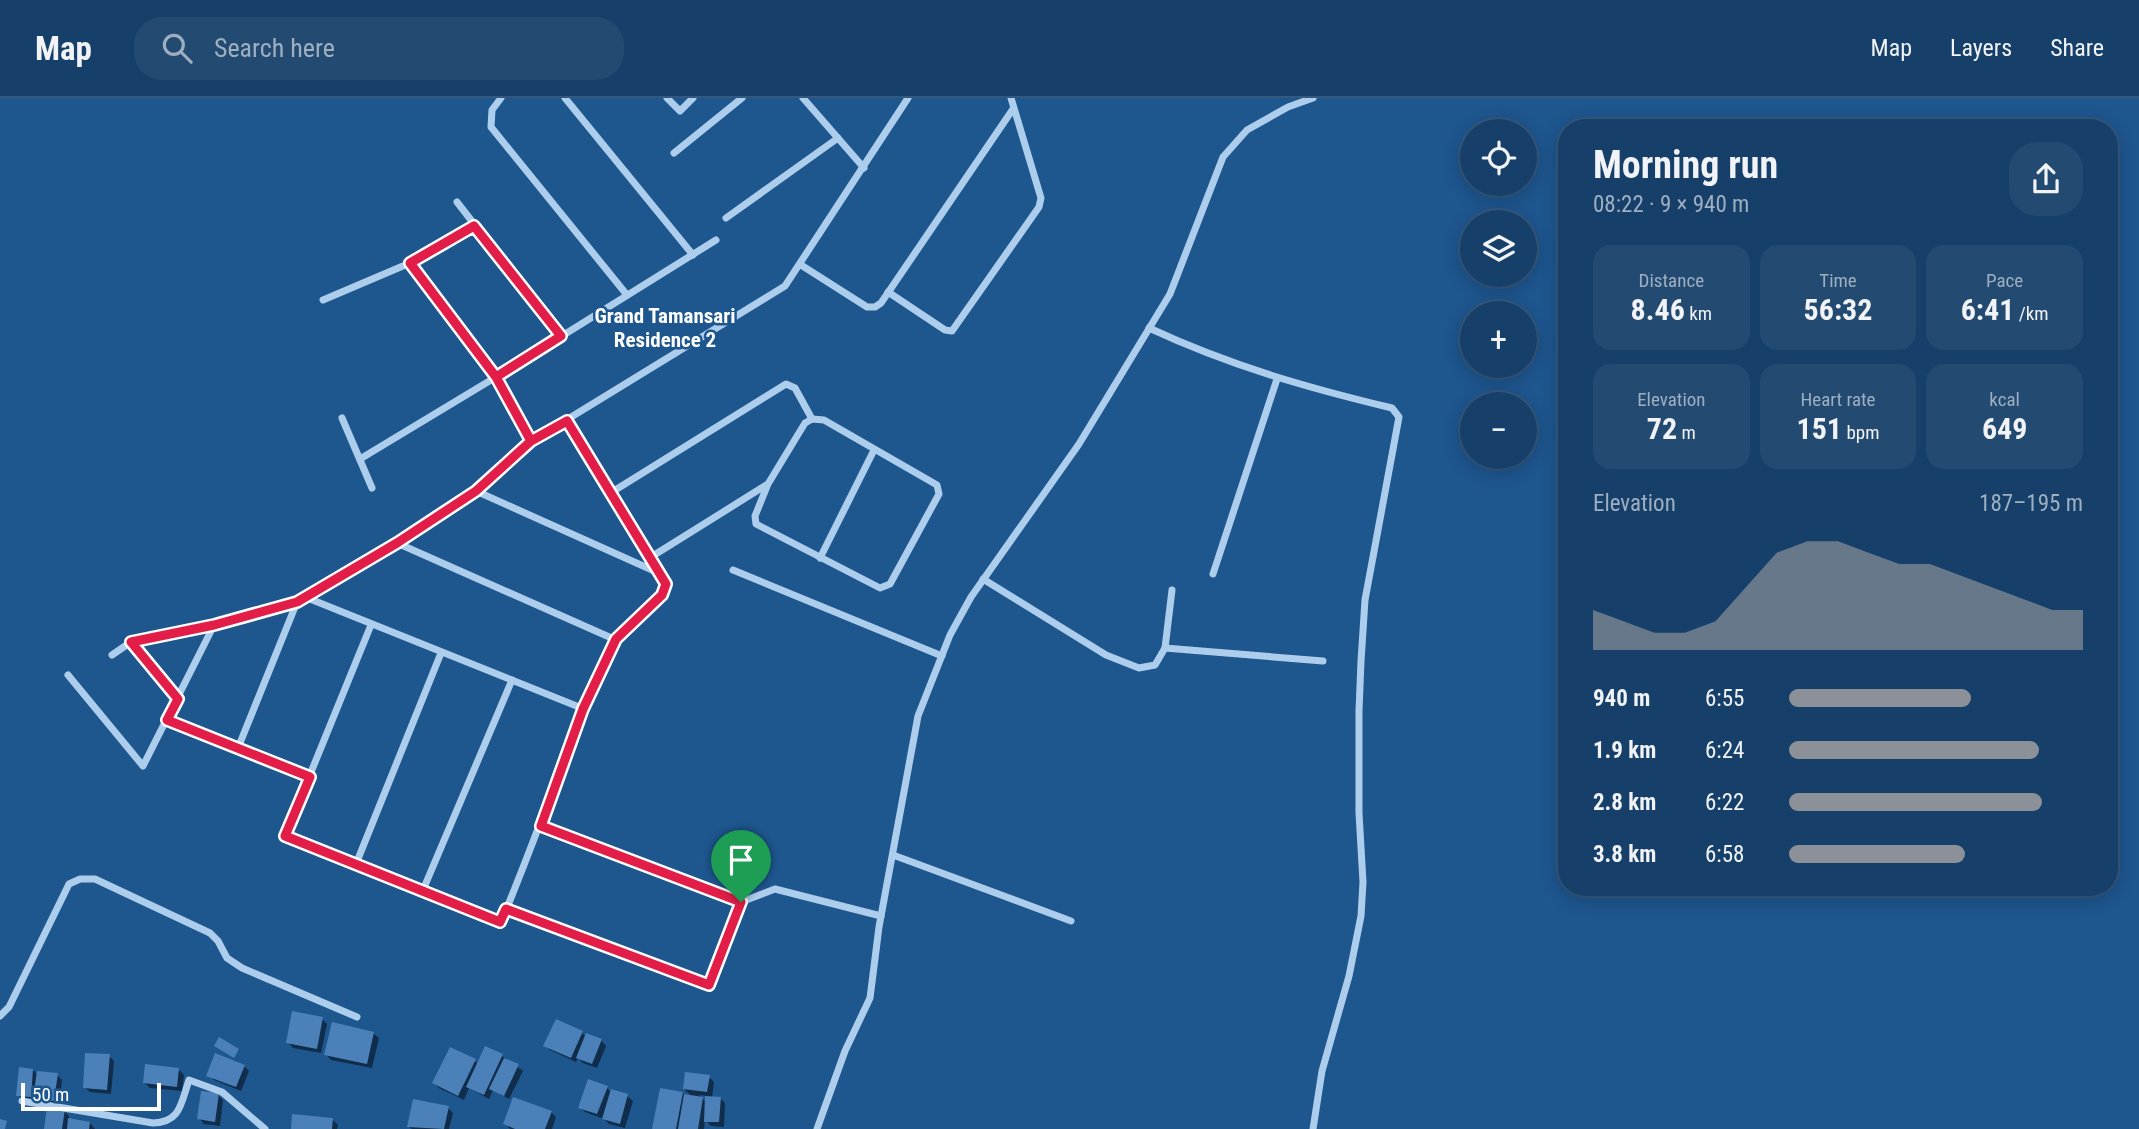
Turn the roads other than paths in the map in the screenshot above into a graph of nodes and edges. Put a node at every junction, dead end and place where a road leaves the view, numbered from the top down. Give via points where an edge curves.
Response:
1 (501, 98) edge
2 (565, 98) edge
3 (667, 98) edge
4 (693, 98) edge
5 (742, 98) edge
6 (803, 98) edge
7 (908, 98) edge
8 (1011, 98) edge
9 (1313, 98) edge
10 (1013, 108) junction
11 (838, 138) junction
12 (674, 153) dead end
13 (864, 168) junction
14 (457, 202) dead end
15 (726, 218) dead end
16 (474, 226) junction
17 (716, 240) dead end
18 (693, 255) junction
19 (410, 263) junction
20 (801, 265) junction
21 (888, 292) junction
22 (627, 295) junction
23 (323, 300) dead end
24 (1149, 328) junction
25 (561, 336) junction
26 (496, 377) junction
27 (1277, 379) junction
28 (342, 418) dead end
29 (812, 419) junction
30 (567, 421) junction
31 (531, 441) junction
32 (874, 450) junction
33 (360, 459) junction
34 (768, 484) junction
35 (372, 488) dead end
36 (476, 491) junction
37 (612, 492) junction
38 (397, 543) junction
39 (651, 557) junction
40 (820, 558) junction
41 (733, 570) dead end
42 (1213, 574) dead end
43 (662, 575) junction
44 (983, 579) junction
45 (1172, 590) dead end
46 (305, 597) junction
47 (297, 602) junction
48 (214, 625) junction
49 (371, 625) junction
50 (616, 639) junction
51 (131, 642) junction
52 (1164, 648) junction
53 (441, 653) junction
54 (112, 655) dead end
55 (942, 656) junction
56 (1323, 662) dead end
57 (68, 675) dead end
58 (512, 680) junction
59 (178, 699) junction
60 (583, 709) junction
61 (167, 720) junction
62 (238, 748) junction
63 (310, 777) junction
64 (541, 826) junction
65 (893, 855) junction
66 (356, 864) junction
67 (424, 890) junction
68 (741, 902) junction
69 (506, 909) junction
70 (881, 916) junction
71 (1071, 921) dead end
72 (0, 1016) edge
73 (357, 1017) dead end
74 (22, 1101) dead end
75 (265, 1129) edge
76 (817, 1129) edge
77 (1312, 1129) edge

1 - 22 street via 492,110 491,127
2 - 18 street
3 - 4 street via 680,111
5 - 12 street
6 - 11 street
7 - 13 street
8 - 10 street
9 - 24 street via 1247,130 1232,145 1217,170 1170,294
10 - 21 street
10 - 21 street via 1041,198 1039,207 952,331
11 - 13 street
11 - 15 street
13 - 20 street
14 - 16 street
16 - 19 street
16 - 25 street
17 - 18 street
18 - 22 street
19 - 23 street
19 - 26 street
20 - 21 street via 867,307 881,303
20 - 30 street via 785,286
22 - 25 street
24 - 27 street
24 - 44 street via 1079,444
25 - 26 street
26 - 31 street
26 - 33 street
27 - 42 street
27 - 77 street via 1392,408 1399,420 1365,600 1359,711 1361,916
28 - 33 street
29 - 32 street via 824,420
29 - 34 street via 805,423
29 - 37 street via 795,388 786,384
30 - 31 street
30 - 37 street
31 - 36 street
32 - 40 street
32 - 40 street via 937,485 940,494 885,586 880,588
33 - 35 street
34 - 39 street
34 - 40 street via 756,524
36 - 38 street
36 - 43 street
37 - 39 street
38 - 46 street
38 - 50 street
39 - 43 street
41 - 55 street
43 - 50 street via 666,584 662,595
44 - 52 street via 1119,661 1139,668 1155,665
44 - 55 street
45 - 52 street
46 - 47 street
46 - 49 street
47 - 48 street
47 - 62 street
48 - 51 street
48 - 59 street
49 - 53 street
49 - 63 street
50 - 60 street
51 - 54 street
51 - 59 street
52 - 56 street
53 - 58 street
53 - 66 street
55 - 65 street via 918,716
57 - 61 street via 143,766
58 - 60 street
58 - 67 street
59 - 61 street
60 - 64 street
61 - 62 street
62 - 63 street
63 - 66 street via 285,836
64 - 68 street
64 - 69 street
65 - 70 street
65 - 71 street
66 - 67 street
67 - 69 street via 500,922
68 - 69 street via 709,985
68 - 70 street via 775,889
70 - 76 street via 870,998
72 - 73 street via 9,1007 69,884 95,879 210,933 227,958 242,968
74 - 75 street via 166,1123 176,1116 189,1080 222,1092

